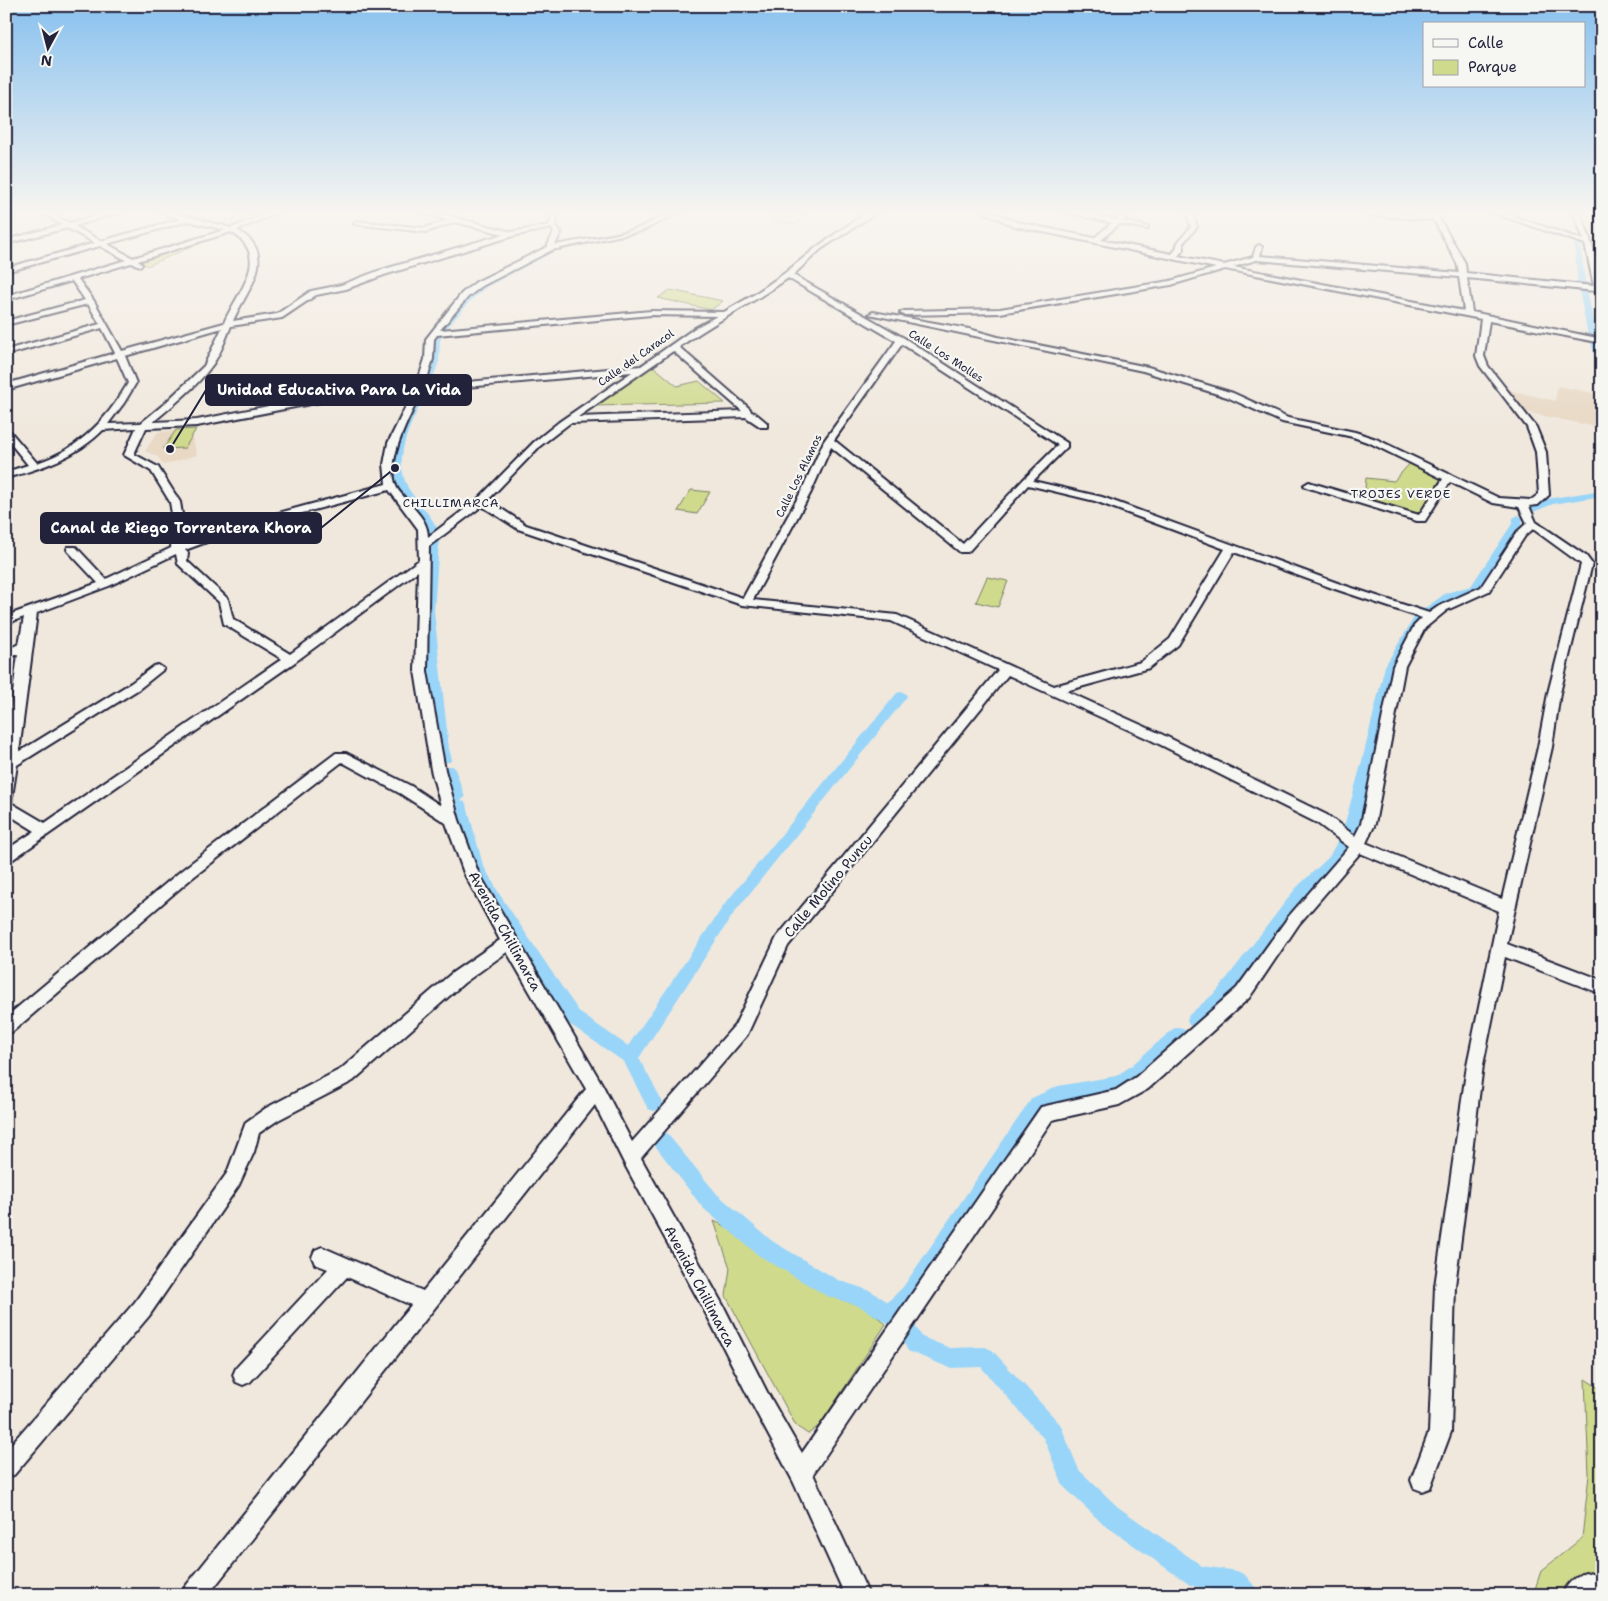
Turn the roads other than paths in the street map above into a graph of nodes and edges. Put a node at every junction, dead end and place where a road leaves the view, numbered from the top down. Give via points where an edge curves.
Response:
1 (48, 286) edge
2 (79, 286) edge
3 (249, 286) edge
4 (346, 286) edge
5 (477, 286) edge
6 (773, 286) edge
7 (807, 286) edge
8 (1154, 286) edge
9 (1316, 286) edge
10 (1464, 286) edge
11 (1568, 286) edge
12 (1597, 286) edge
13 (1598, 289) junction
14 (6, 298) edge
15 (90, 301) junction
16 (1602, 307) edge
17 (724, 314) junction
18 (858, 314) junction
19 (873, 314) junction
20 (1468, 315) junction
21 (1485, 319) junction
22 (6, 323) edge
23 (228, 324) junction
24 (104, 325) junction
25 (434, 333) junction
26 (901, 340) junction
27 (1602, 341) edge
28 (674, 347) junction
29 (6, 353) edge
30 (122, 355) junction
31 (643, 368) junction
32 (420, 386) junction
33 (6, 387) edge
34 (6, 392) edge
35 (746, 414) junction
36 (568, 420) junction
37 (764, 424) dead end
38 (100, 427) junction
39 (141, 427) junction
40 (6, 432) edge
41 (829, 440) junction
42 (34, 466) junction
43 (6, 475) edge
44 (1448, 478) junction
45 (1026, 482) junction
46 (1309, 485) dead end
47 (391, 486) junction
48 (482, 502) junction
49 (1523, 504) junction
50 (1532, 524) junction
51 (424, 545) junction
52 (1232, 547) junction
53 (72, 549) dead end
54 (176, 550) junction
55 (424, 561) junction
56 (105, 584) junction
57 (746, 603) junction
58 (31, 612) junction
59 (1430, 617) junction
60 (6, 620) edge
61 (25, 646) junction
62 (6, 656) edge
63 (290, 658) junction
64 (158, 669) dead end
65 (1005, 670) junction
66 (1051, 691) junction
67 (10, 763) junction
68 (6, 800) edge
69 (6, 806) edge
70 (452, 820) junction
71 (45, 830) junction
72 (1358, 846) junction
73 (6, 858) edge
74 (1507, 908) junction
75 (509, 942) junction
76 (1499, 948) junction
77 (1602, 987) edge
78 (6, 1027) edge
79 (596, 1090) junction
80 (630, 1157) junction
81 (322, 1257) dead end
82 (344, 1267) junction
83 (426, 1302) junction
84 (243, 1375) dead end
85 (7, 1464) edge
86 (801, 1473) junction
87 (1422, 1480) dead end
88 (1602, 1589) edge
89 (194, 1595) edge
90 (857, 1595) edge
91 (1574, 1595) edge

1 - 14 street
2 - 15 street
3 - 23 street
4 - 23 street via 314,293 279,316
5 - 25 street via 465,295
6 - 17 street, Calle del Caracol
7 - 18 street, Calle Los Molles
8 - 19 street via 1000,311
9 - 20 street
10 - 20 street
11 - 13 street
12 - 13 street
13 - 16 street
15 - 22 street
15 - 24 street
17 - 25 street via 651,313
17 - 28 street, Calle del Caracol
18 - 19 street
18 - 26 street, Calle Los Molles
19 - 44 street via 969,331 1170,375 1230,395 1285,420 1373,441
20 - 21 street
21 - 27 street
21 - 49 street via 1480,356 1484,366 1531,427 1541,452 1544,495 1534,503
23 - 30 street
23 - 39 street via 207,367
24 - 29 street
24 - 30 street
25 - 32 street
26 - 41 street, Calle Los Alamos
26 - 45 street, Calle Los Molles via 1064,445
28 - 31 street, Calle del Caracol
28 - 35 street via 747,411
30 - 33 street
30 - 34 street via 112,361
30 - 38 street via 132,383
31 - 32 street
31 - 36 street, Calle del Caracol
32 - 39 street via 372,389 197,423
32 - 47 street via 393,444 389,464
35 - 36 street
35 - 37 street
36 - 48 street, Calle del Caracol via 538,444
38 - 39 street
38 - 42 street via 86,442 65,455
39 - 54 street via 129,455 154,469 174,502 178,520
40 - 42 street
41 - 45 street via 964,550
41 - 57 street, Calle Los Alamos via 806,492
42 - 43 street
44 - 46 street via 1421,519
44 - 49 street via 1497,501
45 - 52 street via 1098,499
47 - 51 street, Avenida Chillimarca via 419,521
47 - 54 street via 238,527
48 - 51 street, Calle del Caracol
48 - 57 street via 522,527
49 - 50 street
50 - 59 street via 1520,534 1485,589
50 - 74 street via 1587,564 1554,693 1545,747
51 - 55 street, Avenida Chillimarca
52 - 59 street
52 - 66 street via 1174,642 1145,665
53 - 56 street
54 - 56 street
54 - 63 street via 183,553 182,562 224,602 228,621
55 - 63 street
55 - 70 street, Avenida Chillimarca via 421,671 438,770
56 - 58 street
57 - 65 street via 893,618
58 - 60 street
58 - 61 street
59 - 72 street via 1420,626 1399,666 1368,824
61 - 62 street
61 - 67 street
63 - 71 street
64 - 67 street
65 - 66 street
65 - 80 street, Calle Molino Puncu via 782,942 741,1030
66 - 72 street via 1156,737 1322,819
67 - 68 street
69 - 71 street
70 - 75 street, Avenida Chillimarca via 471,873
70 - 78 street via 406,790 341,756 187,874
71 - 73 street
72 - 74 street
72 - 86 street via 1294,920 1243,992 1142,1083 1119,1097 1047,1113
74 - 76 street
75 - 79 street, Avenida Chillimarca
75 - 85 street via 458,978 347,1075 252,1128 233,1179 142,1309
76 - 77 street
76 - 87 street via 1475,1064 1445,1286 1440,1432
79 - 80 street, Avenida Chillimarca
79 - 83 street
80 - 86 street, Avenida Chillimarca
81 - 82 street
82 - 83 street
82 - 84 street
83 - 89 street
86 - 90 street, Avenida Chillimarca
88 - 91 street via 1585,1584

